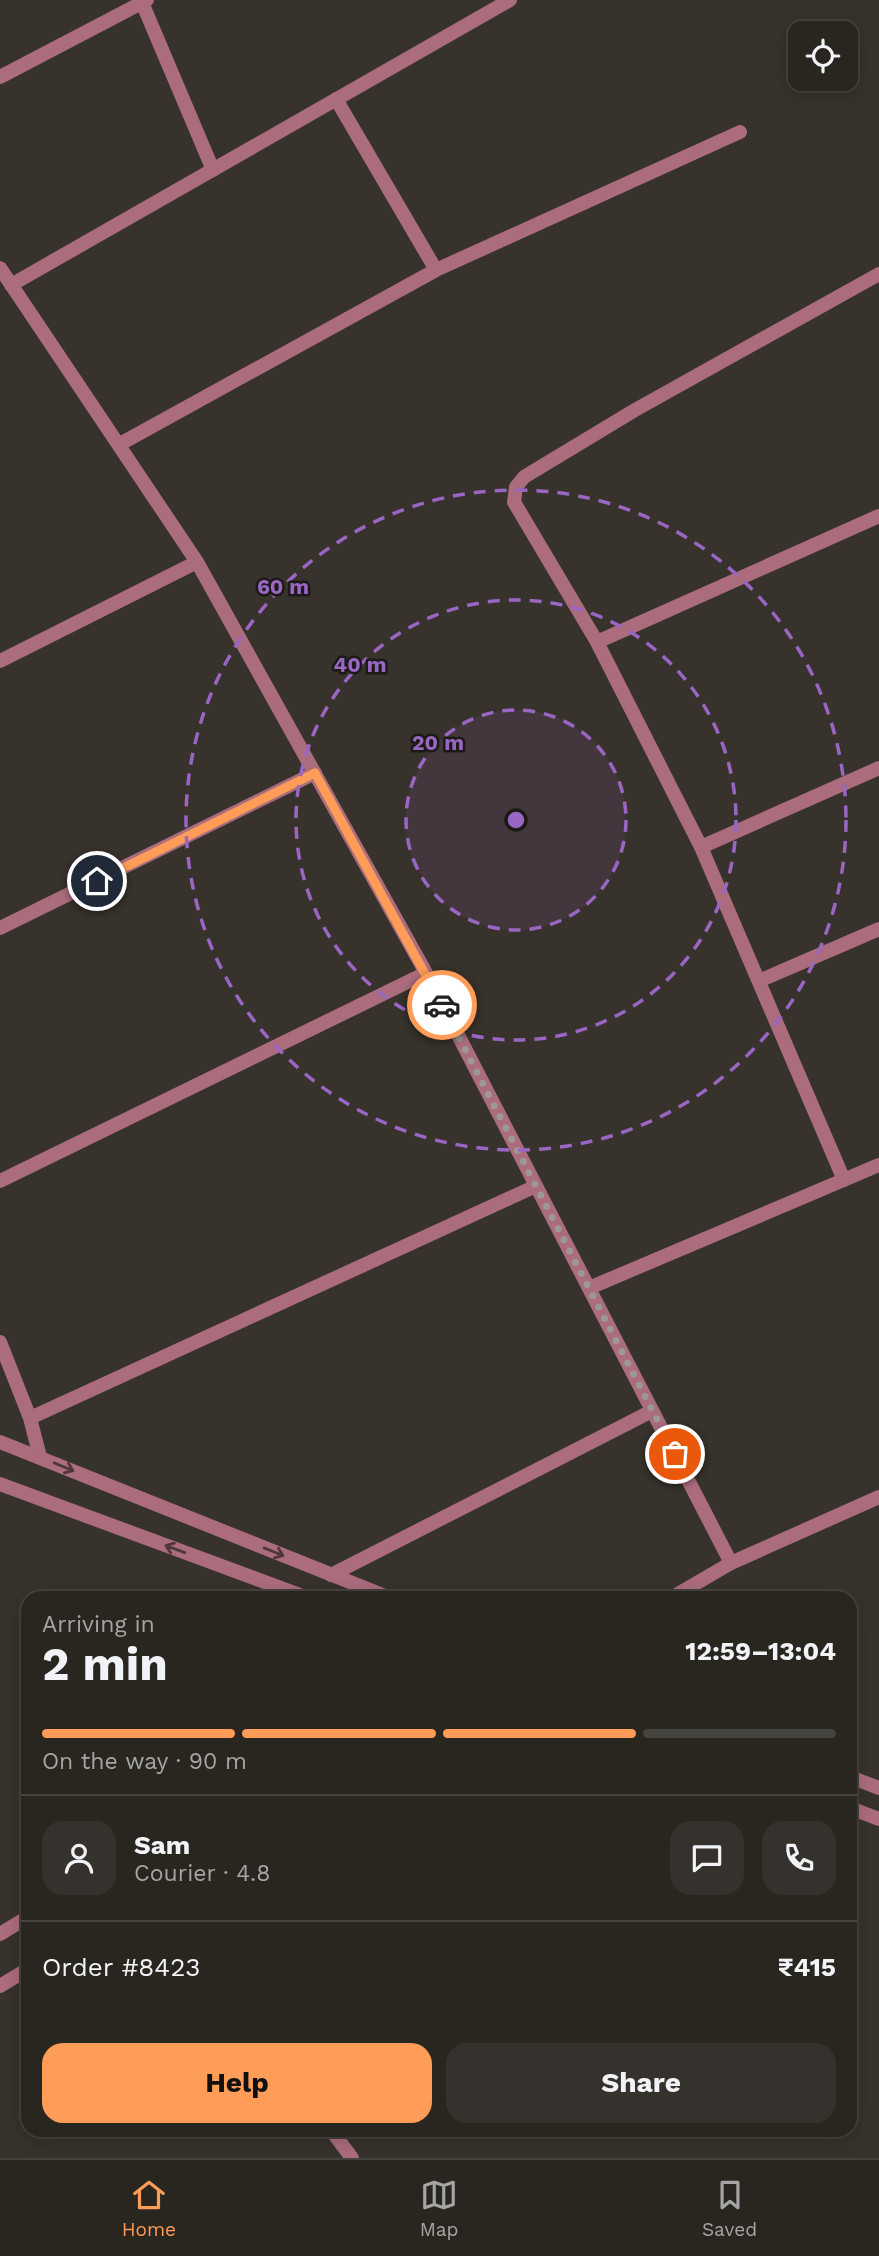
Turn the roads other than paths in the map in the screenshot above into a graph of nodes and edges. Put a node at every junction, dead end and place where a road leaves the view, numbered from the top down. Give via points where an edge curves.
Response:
1 (510, 0) edge
2 (144, 1) edge
3 (0, 77) edge
4 (336, 99) junction
5 (740, 132) dead end
6 (213, 170) junction
7 (0, 268) edge
8 (436, 270) junction
9 (879, 274) edge
10 (11, 285) junction
11 (120, 444) junction
12 (879, 516) edge
13 (197, 562) junction
14 (597, 642) junction
15 (0, 661) edge
16 (879, 768) edge
17 (315, 773) junction
18 (701, 847) junction
19 (0, 929) edge
20 (879, 929) edge
21 (426, 973) junction
22 (759, 981) junction
23 (879, 1166) edge
24 (844, 1180) junction
25 (0, 1181) edge
26 (536, 1186) junction
27 (589, 1288) junction
28 (0, 1342) edge
29 (652, 1411) junction
30 (30, 1418) junction
31 (0, 1442) edge
32 (40, 1457) junction
33 (0, 1484) edge
34 (879, 1497) edge
35 (731, 1563) junction
36 (331, 1575) junction
37 (289, 1591) edge
38 (372, 1591) edge
39 (683, 1591) edge
40 (857, 1780) edge
41 (879, 1788) edge
42 (857, 1811) edge
43 (879, 1819) edge
44 (21, 1921) edge
45 (0, 1934) edge
46 (21, 1973) edge
47 (0, 1986) edge
48 (336, 2137) edge
49 (352, 2158) edge

1 - 4 street
2 - 3 street
2 - 6 street
4 - 6 street
4 - 8 street
5 - 8 street
6 - 10 street
7 - 10 street
8 - 11 street
9 - 14 street via 635,410 524,477 516,487 514,502
10 - 11 street
11 - 13 street
12 - 14 street
13 - 15 street
13 - 17 street
14 - 18 street
16 - 18 street
17 - 19 street
17 - 21 street
18 - 22 street
20 - 22 street
21 - 25 street
21 - 26 street
22 - 24 street
23 - 24 street
24 - 27 street
26 - 27 street
26 - 30 street
27 - 29 street
28 - 30 street
29 - 35 street
29 - 36 street
30 - 32 street
31 - 32 street
32 -> 36 street
37 -> 33 street
34 - 35 street
35 - 39 street
36 - 38 street
40 - 41 street
42 - 43 street
44 - 45 street
46 - 47 street
48 - 49 street

